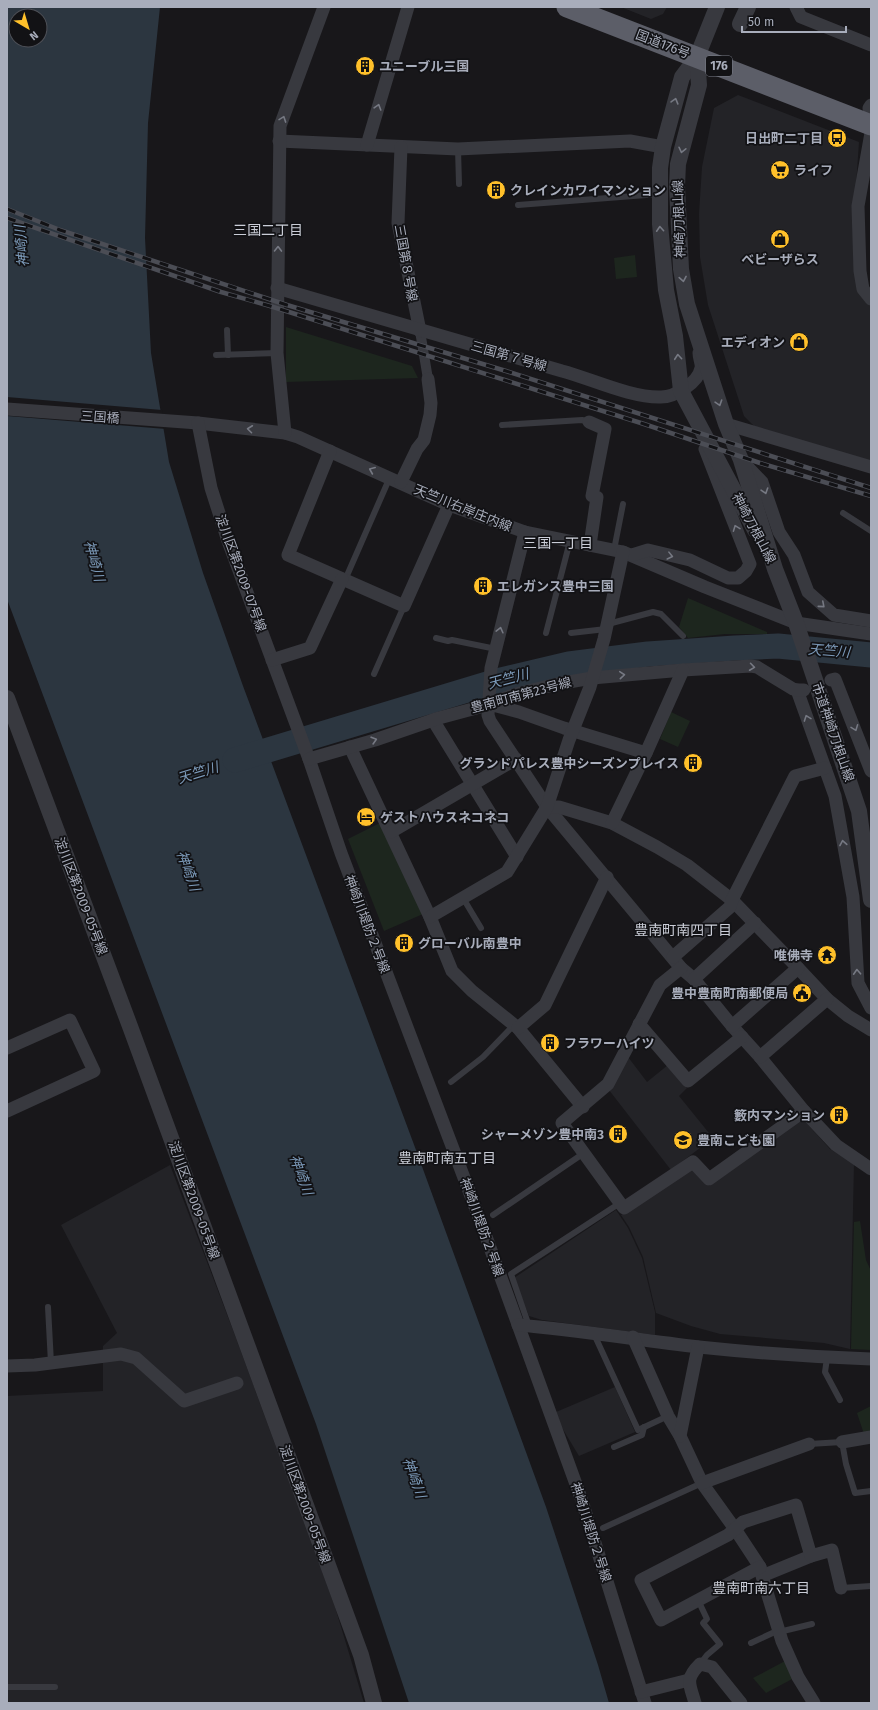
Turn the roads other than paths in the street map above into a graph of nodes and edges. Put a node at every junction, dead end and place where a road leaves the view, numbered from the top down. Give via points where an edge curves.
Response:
1 (324, 7) edge
2 (408, 7) edge
3 (567, 7) edge
4 (717, 7) edge
5 (748, 7) edge
6 (796, 7) edge
7 (740, 24) dead end
8 (871, 45) edge
9 (697, 57) junction
10 (871, 105) edge
11 (871, 118) edge
12 (871, 125) edge
13 (871, 133) edge
14 (279, 141) junction
15 (367, 145) junction
16 (401, 147) junction
17 (663, 147) junction
18 (458, 149) junction
19 (459, 184) dead end
20 (677, 186) junction
21 (659, 190) junction
22 (518, 205) dead end
23 (278, 288) junction
24 (871, 299) edge
25 (227, 330) dead end
26 (420, 331) junction
27 (696, 337) junction
28 (277, 353) junction
29 (228, 354) junction
30 (216, 355) dead end
31 (428, 379) joint
32 (681, 391) junction
33 (689, 406) junction
34 (7, 409) edge
35 (590, 422) joint
36 (196, 423) junction
37 (726, 424) junction
38 (502, 425) dead end
39 (285, 433) junction
40 (330, 451) junction
41 (741, 460) junction
42 (871, 467) edge
43 (395, 480) junction
44 (623, 504) dead end
45 (449, 505) junction
46 (843, 513) dead end
47 (871, 531) edge
48 (525, 532) junction
49 (570, 541) junction
50 (590, 545) junction
51 (623, 553) junction
52 (775, 569) junction
53 (343, 579) junction
54 (404, 606) junction
55 (871, 621) edge
56 (607, 627) junction
57 (797, 627) junction
58 (546, 633) dead end
59 (571, 633) dead end
60 (871, 634) edge
61 (683, 636) dead end
62 (436, 638) dead end
63 (496, 649) junction
64 (272, 660) junction
65 (683, 670) junction
66 (374, 674) dead end
67 (592, 676) junction
68 (833, 680) dead end
69 (7, 698) edge
70 (489, 701) junction
71 (295, 720) joint
72 (433, 720) junction
73 (573, 730) junction
74 (350, 746) junction
75 (646, 753) junction
76 (308, 757) junction
77 (516, 759) junction
78 (870, 767) edge
79 (825, 768) junction
80 (472, 785) junction
81 (547, 806) junction
82 (612, 823) junction
83 (391, 832) junction
84 (517, 856) junction
85 (607, 877) junction
86 (463, 898) junction
87 (732, 900) junction
88 (871, 900) edge
89 (430, 917) junction
90 (755, 923) junction
91 (481, 928) dead end
92 (672, 957) junction
93 (681, 968) junction
94 (798, 968) junction
95 (694, 980) junction
96 (827, 999) junction
97 (871, 1008) edge
98 (639, 1024) junction
99 (516, 1026) junction
100 (732, 1026) junction
101 (871, 1030) edge
102 (742, 1037) junction
103 (7, 1048) edge
104 (760, 1057) junction
105 (451, 1082) dead end
106 (583, 1107) junction
107 (7, 1111) edge
108 (804, 1111) junction
109 (585, 1153) junction
110 (871, 1169) edge
111 (620, 1203) junction
112 (493, 1215) dead end
113 (48, 1307) dead end
114 (523, 1325) junction
115 (594, 1333) junction
116 (633, 1337) junction
117 (698, 1347) junction
118 (827, 1358) junction
119 (871, 1359) edge
120 (51, 1363) junction
121 (7, 1366) edge
122 (237, 1383) dead end
123 (840, 1400) dead end
124 (668, 1416) junction
125 (644, 1427) junction
126 (680, 1436) junction
127 (871, 1437) edge
128 (842, 1442) junction
129 (809, 1444) joint
130 (614, 1447) dead end
131 (702, 1483) junction
132 (871, 1491) edge
133 (604, 1528) dead end
134 (735, 1529) junction
135 (811, 1556) junction
136 (761, 1571) junction
137 (871, 1586) edge
138 (841, 1588) joint
139 (698, 1600) junction
140 (812, 1624) dead end
141 (779, 1631) junction
142 (751, 1643) dead end
143 (700, 1664) junction
144 (689, 1680) junction
145 (7, 1687) edge
146 (54, 1687) dead end
147 (643, 1697) edge
148 (374, 1703) edge
149 (695, 1703) edge
150 (741, 1703) edge
151 (814, 1703) edge

14 -> 1 street via 280,126
15 -> 2 street
3 - 9 highway, 国道176号 / 176
4 - 9 street, 神崎刀根山線
5 - 7 street
6 - 8 street via 801,17
9 - 12 highway, 国道176号 / 176
17 -> 9 street, 神崎刀根山線 via 682,77
9 -> 20 street, 神崎刀根山線 via 699,84 678,164
10 - 11 street
13 - 24 street via 858,206 860,271 863,289
14 - 15 street
23 -> 14 street
15 - 16 street
16 - 18 street
16 - 26 street, 三国第８号線 via 398,223
17 - 18 street via 630,141
17 - 21 street, 神崎刀根山線
18 - 19 lane
20 - 21 street
20 -> 27 street, 神崎刀根山線 via 681,269
21 - 22 lane
32 -> 21 street, 神崎刀根山線 via 676,336 666,290
23 - 26 street, 三国第７号線
23 - 28 street
25 - 29 lane
26 - 31 street
26 - 32 street, 三国第７号線 via 643,396 663,397
27 - 32 street, 三国第７号線 via 701,368 697,379
27 -> 37 street, 神崎刀根山線
28 - 29 lane
28 - 39 street
29 - 30 lane
31 - 43 street via 431,403 424,440
32 - 33 street, 神崎刀根山線
51 -> 33 street via 648,550 690,560 728,578 738,578 750,564 699,438
33 - 52 street, 神崎刀根山線
34 - 36 street, 三国橋
35 - 38 lane via 565,419
35 - 50 street via 605,429 592,496 597,497
39 -> 36 street, 天竺川右岸庄内線
36 - 64 street, 淀川区第2009-07号線 via 211,488
37 - 41 street, 神崎刀根山線
37 - 42 street
39 - 40 street, 天竺川右岸庄内線 via 298,436
43 -> 40 street, 天竺川右岸庄内線
40 - 53 street via 288,555
41 - 52 street, 神崎刀根山線
41 -> 55 street via 762,482 779,532 794,555 808,592 834,615
43 - 45 street, 天竺川右岸庄内線
43 - 53 lane
44 - 51 lane
45 - 48 street, 天竺川右岸庄内線
45 - 54 street
46 - 47 lane
48 - 49 street, 天竺川右岸庄内線
63 -> 48 street
49 - 50 street, 天竺川右岸庄内線
49 - 58 lane
50 - 51 street, 天竺川右岸庄内線
51 - 56 street
51 - 57 street, 天竺川右岸庄内線
52 - 57 street, 市道神崎刀根山線
53 - 54 street
53 - 64 street via 310,648
54 - 66 lane
56 - 59 lane
56 - 61 lane via 653,612 661,614
56 - 67 street
57 - 60 street, 天竺川右岸庄内線
57 - 88 street, 市道神崎刀根山線 via 859,811
62 - 63 lane
63 - 70 street via 491,668
64 - 71 street, 淀川区第2009-07号線
67 -> 65 street, 豊南町南第23号線
65 - 75 street
65 - 79 street, 豊南町南第23号線 via 751,666 801,690
67 - 70 street, 豊南町南第23号線
67 - 73 street
68 -> 78 street
69 - 148 street, 淀川区第2009-05号線 via 361,1655
70 - 72 street, 豊南町南第23号線
70 - 73 street
70 - 77 street via 490,721
71 - 76 street, 神崎川堤防２号線
74 -> 72 street, 豊南町南第23号線
72 - 80 street
73 - 75 street
73 - 81 street
74 - 76 street, 豊南町南第23号線
74 - 83 street
75 - 82 street
76 - 114 street, 神崎川堤防２号線 via 340,853 480,1220
77 - 80 street
77 - 81 street
79 - 87 street via 795,776
97 -> 79 street via 858,983 853,897 835,796
80 - 83 street
80 - 84 street
81 - 82 street via 559,807
81 - 84 street
81 - 85 street
82 - 87 street via 687,865
83 - 89 street
84 - 86 street via 507,872
85 - 92 street
85 - 99 street via 545,1005
86 - 89 street
86 - 91 lane
87 - 90 street
87 - 92 street via 730,907
89 - 99 street via 452,971 472,991
90 - 94 street
90 - 95 street
92 - 93 street
93 - 95 street
93 - 98 street via 660,985
94 - 96 street
94 - 100 street
95 - 100 street
96 - 101 street
96 - 104 street
98 - 102 street via 688,1081
98 - 106 street via 608,1084
99 - 105 lane
99 - 106 street
100 - 102 street
102 - 104 street
103 - 107 street via 70,1020 94,1071
104 - 108 street
106 - 109 street via 562,1123
108 - 110 street via 836,1146
108 - 111 street via 709,1179 693,1162 624,1208
109 - 111 street
109 - 112 lane
111 - 114 lane via 511,1274
113 - 120 lane
114 - 115 street
114 - 147 street, 神崎川堤防２号線 via 581,1498
115 - 116 street
115 - 125 lane via 638,1430
116 - 117 street
116 - 124 street
117 - 118 street
117 - 126 street
118 - 119 street
118 - 123 lane via 825,1372
120 - 121 street
120 - 122 street via 121,1354 136,1358 184,1401
124 - 125 lane
124 - 126 street
125 - 130 lane via 642,1435
126 - 131 street
127 - 128 street
128 - 129 lane
128 - 132 lane via 855,1493
129 - 131 street
131 - 133 lane
131 - 134 street
134 - 135 street via 743,1522 796,1505
134 - 136 street
134 - 139 street via 641,1580 662,1620
135 - 136 street
135 - 138 street via 832,1550
136 - 139 street
136 - 141 street
137 - 138 lane
139 - 143 lane via 707,1619 703,1623 720,1644
140 - 141 lane
141 - 142 lane
141 - 151 street via 798,1677
143 - 144 street via 691,1673
143 - 150 street via 712,1667
144 - 147 street
144 - 149 street
145 - 146 lane

